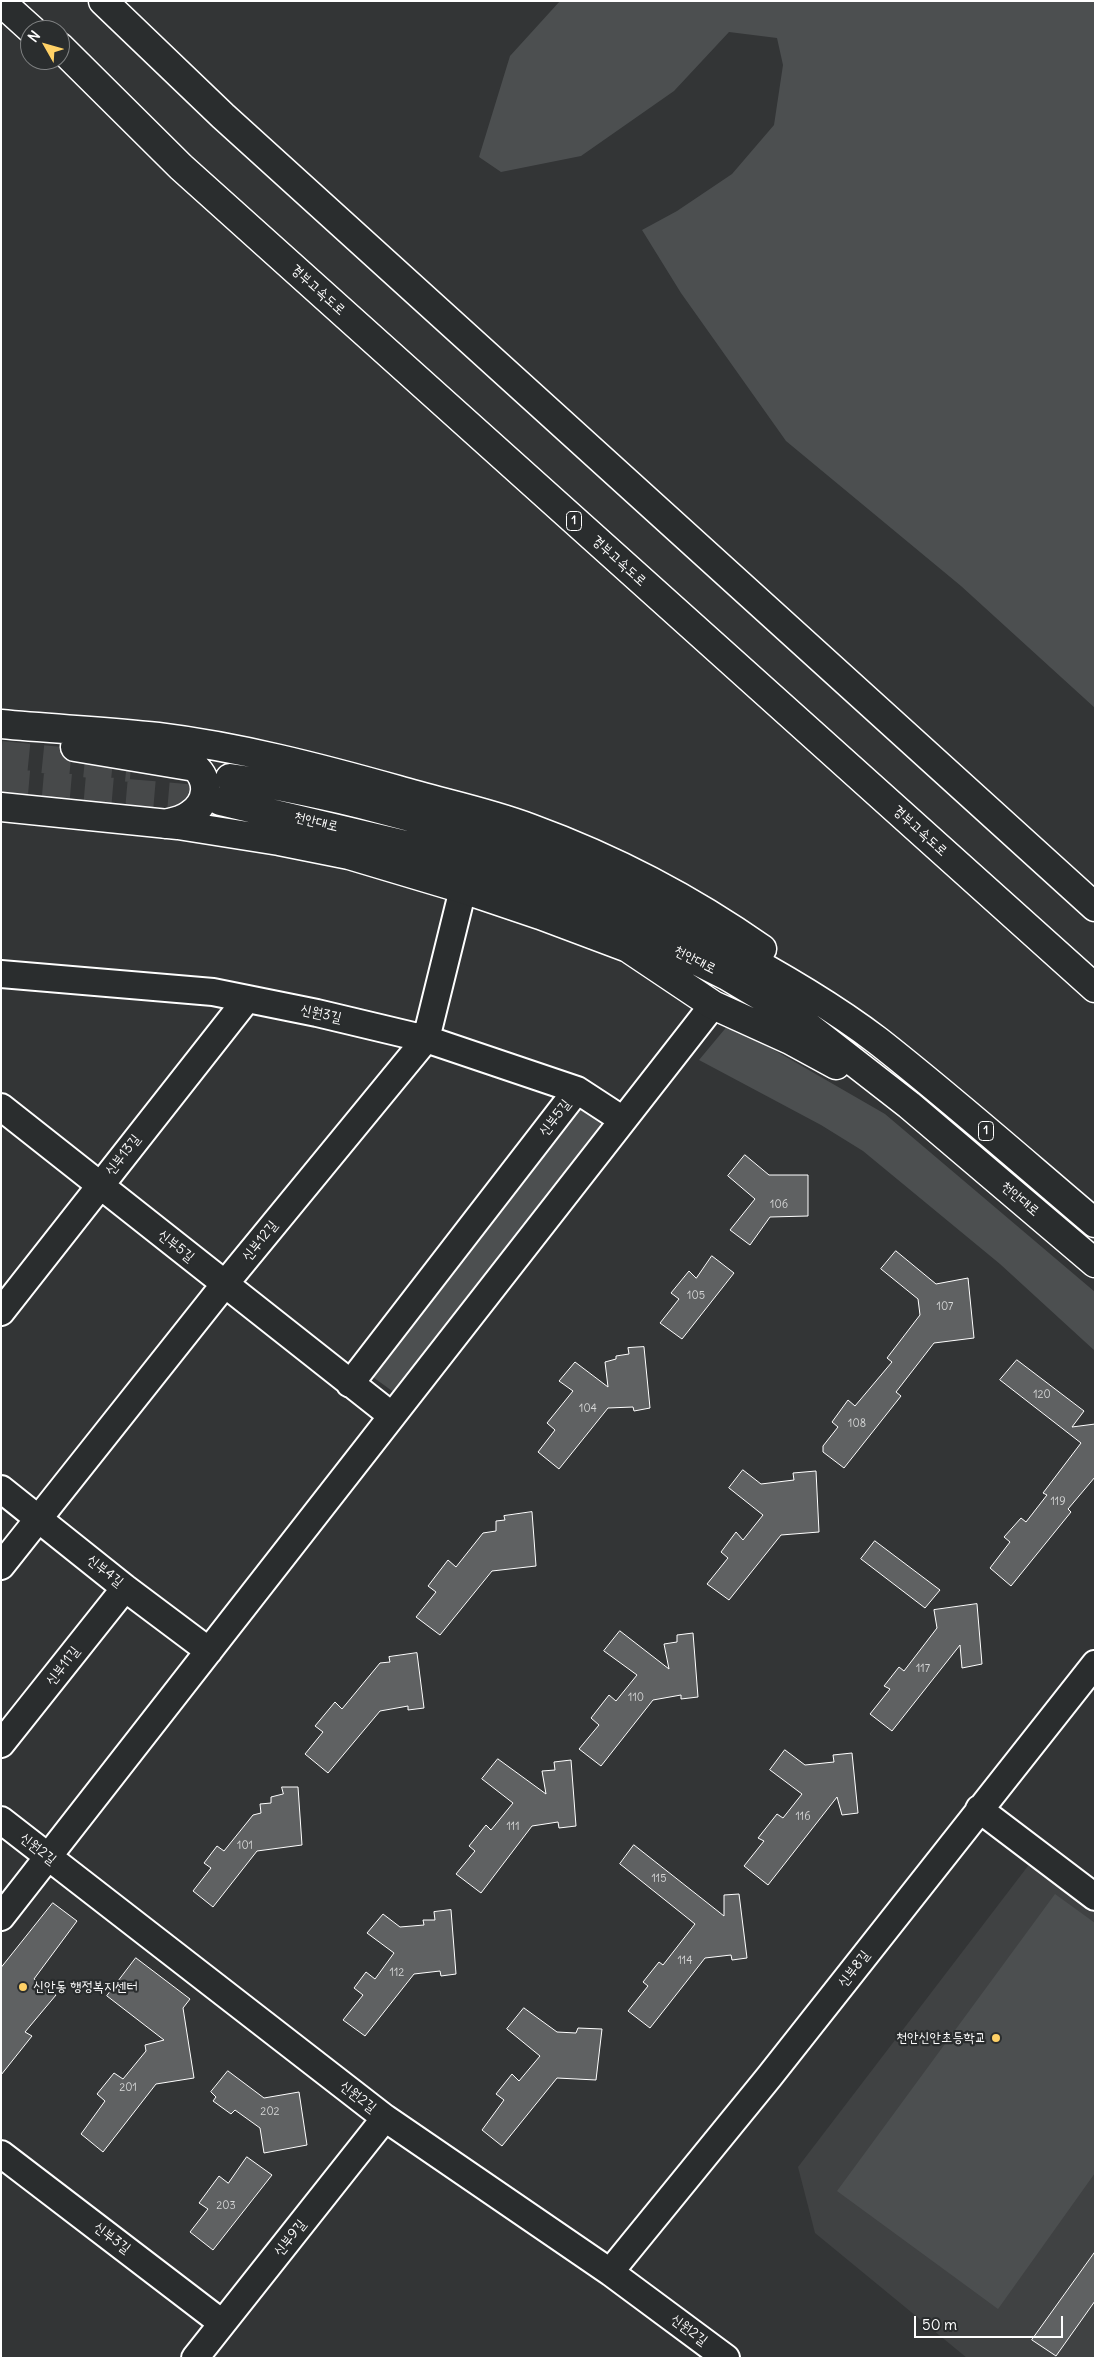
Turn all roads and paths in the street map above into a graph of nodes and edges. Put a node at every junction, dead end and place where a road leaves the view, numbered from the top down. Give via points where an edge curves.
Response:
1 (15, 1) edge
2 (103, 1) edge
3 (1, 2) edge
4 (21, 20) edge
5 (33, 20) edge
6 (70, 56) edge
7 (70, 65) edge
8 (181, 167) junction
9 (1, 724) edge
10 (1, 733) edge
11 (1, 807) edge
12 (165, 824) junction
13 (463, 889) junction
14 (1095, 907) edge
15 (1, 974) edge
16 (1095, 988) edge
17 (247, 999) junction
18 (713, 1005) junction
19 (426, 1039) junction
20 (877, 1040) junction
21 (577, 1090) junction
22 (910, 1105) junction
23 (1, 1107) edge
24 (624, 1120) junction
25 (100, 1184) junction
26 (1095, 1223) edge
27 (1095, 1263) edge
28 (224, 1285) junction
29 (1, 1312) edge
30 (350, 1384) junction
31 (391, 1416) junction
32 (1, 1489) edge
33 (39, 1518) junction
34 (1, 1566) edge
35 (125, 1588) junction
36 (210, 1651) junction
37 (1095, 1664) edge
38 (1, 1744) edge
39 (979, 1809) junction
40 (1, 1820) edge
41 (49, 1858) junction
42 (1095, 1896) edge
43 (1, 1917) edge
44 (385, 2118) junction
45 (1, 2154) edge
46 (610, 2272) junction
47 (222, 2323) junction
48 (723, 2357) edge
49 (195, 2358) edge

1 - 5 main road
2 - 14 main road via 230,123
3 - 4 main road
6 - 8 main road, 경부고속도로 / 1
7 - 8 main road
8 - 16 main road, 경부고속도로 / 1
9 - 20 main road, 1 via 159,737 242,752 338,773 529,827 605,859 723,922
10 - 12 main road via 195,767 204,779 207,790 204,796 191,814
11 - 12 main road, 1
12 - 13 main road, 1 via 279,841 349,856
13 - 18 main road, 1 via 628,948
13 - 19 street, 신부12길
15 - 17 street, 신원3길 via 213,992
17 - 19 street, 신원3길
17 - 25 street, 신부13길
18 - 22 main road, 1 via 790,1040
18 - 24 street
19 - 21 street, 신원3길
19 - 28 street, 신부12길
20 - 22 main road, 천안대로 via 765,967 658,910 558,866 490,840 421,819 322,795 258,782 225,790 440,853 531,884 616,920 727,976 796,1017
20 - 26 main road, 천안대로 / 1
21 - 24 street, 신원3길
21 - 30 street, 신부5길
22 - 27 main road, 천안대로 / 1
23 - 25 street, 신부5길
24 - 31 street
25 - 28 street, 신부5길
25 - 29 street, 신부13길
28 - 30 street, 신부5길
28 - 33 street, 신부12길
30 - 31 street, 신부5길
31 - 36 street
32 - 33 street, 신부4길
33 - 34 street, 신부12길
33 - 35 street, 신부4길
35 - 36 street, 신부4길
35 - 38 street, 신부11길
36 - 41 street
37 - 39 street, 신부8길
39 - 42 street
39 - 46 street, 신부8길 via 776,2069
40 - 41 street, 신원2길
41 - 43 street
41 - 44 street, 신원2길
44 - 46 street, 신원2길
44 - 47 street, 신부9길
45 - 47 street, 신부3길
46 - 48 street, 신원2길
47 - 49 street, 신부9길

